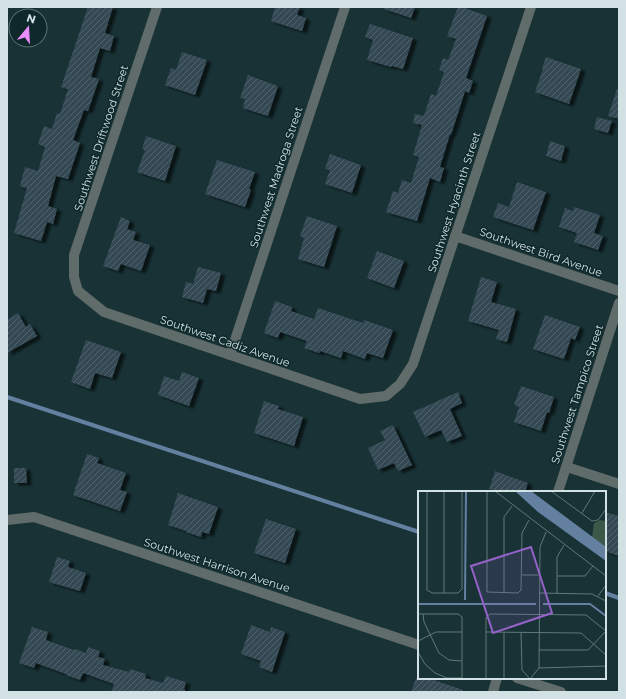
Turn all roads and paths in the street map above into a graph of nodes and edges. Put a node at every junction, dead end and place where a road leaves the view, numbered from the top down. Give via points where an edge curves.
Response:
1 (157, 7) edge
2 (346, 7) edge
3 (531, 7) edge
4 (455, 236) junction
5 (74, 277) joint
6 (619, 291) edge
7 (619, 303) edge
8 (230, 355) junction
9 (386, 396) joint
10 (567, 467) junction
11 (619, 484) edge
12 (558, 491) edge
13 (7, 520) edge
14 (418, 645) edge
15 (497, 679) edge
16 (520, 679) edge
17 (493, 692) edge
18 (560, 692) edge

1 - 5 street, Southwest Driftwood Street via 74,255
2 - 8 street, Southwest Madroga Street
3 - 4 street, Southwest Hyacinth Street
4 - 6 street, Southwest Bird Avenue
4 - 9 street, Southwest Hyacinth Street via 413,364 400,384
5 - 8 street, Southwest Cadiz Avenue via 78,291 104,312
7 - 10 street, Southwest Tampico Street
8 - 9 street, Southwest Cadiz Avenue via 360,399
10 - 11 street
10 - 12 street, Southwest Tampico Street
13 - 14 street, Southwest Harrison Avenue via 34,517
15 - 17 street
16 - 18 street

